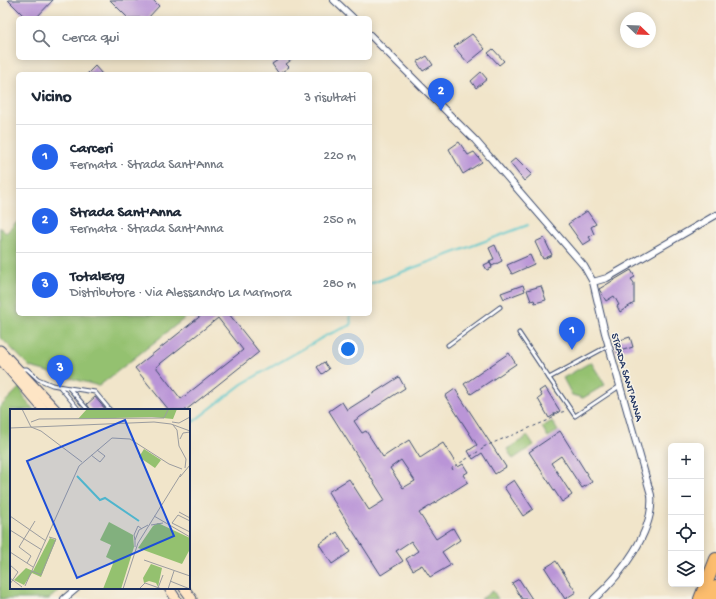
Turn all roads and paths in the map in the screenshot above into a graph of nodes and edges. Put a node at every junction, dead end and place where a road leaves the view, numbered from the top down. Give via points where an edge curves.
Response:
1 (334, 0) edge
2 (351, 16) edge
3 (372, 37) edge
4 (716, 215) edge
5 (593, 282) junction
6 (500, 307) dead end
7 (519, 333) dead end
8 (448, 345) dead end
9 (608, 346) junction
10 (0, 350) edge
11 (0, 360) edge
12 (19, 369) junction
13 (549, 378) junction
14 (59, 386) junction
15 (620, 386) junction
16 (69, 388) junction
17 (570, 408) junction
18 (43, 409) edge
19 (55, 409) edge
20 (78, 409) edge
21 (87, 409) edge
22 (109, 409) edge
23 (453, 470) dead end
24 (716, 559) edge
25 (716, 587) edge
26 (76, 589) edge
27 (164, 589) edge
28 (170, 589) edge
29 (185, 589) edge
30 (176, 598) edge
31 (64, 599) edge
32 (192, 599) edge
33 (594, 599) edge
34 (700, 599) edge
35 (711, 599) edge

1 - 2 street
3 - 5 street, STRADA SANT'ANNA via 475,140 577,256
4 - 5 street via 607,278
5 - 9 street, STRADA SANT'ANNA
6 - 8 lane
7 - 13 lane
9 - 13 lane
9 - 15 street, STRADA SANT'ANNA
10 - 12 main road
11 - 18 main road
12 - 14 lane via 27,369 38,378
12 - 19 main road
13 - 17 lane
14 - 16 lane
14 - 20 lane
15 - 17 lane via 575,416
15 - 33 street, STRADA SANT'ANNA via 651,494 651,510 645,530 631,555 616,576
16 - 21 lane
16 - 22 lane via 95,392
17 - 23 path via 563,412 557,411 549,420 483,447 452,468
24 - 34 highway
25 - 35 highway
26 - 31 street
27 - 30 street
28 - 30 main road
29 - 32 main road

